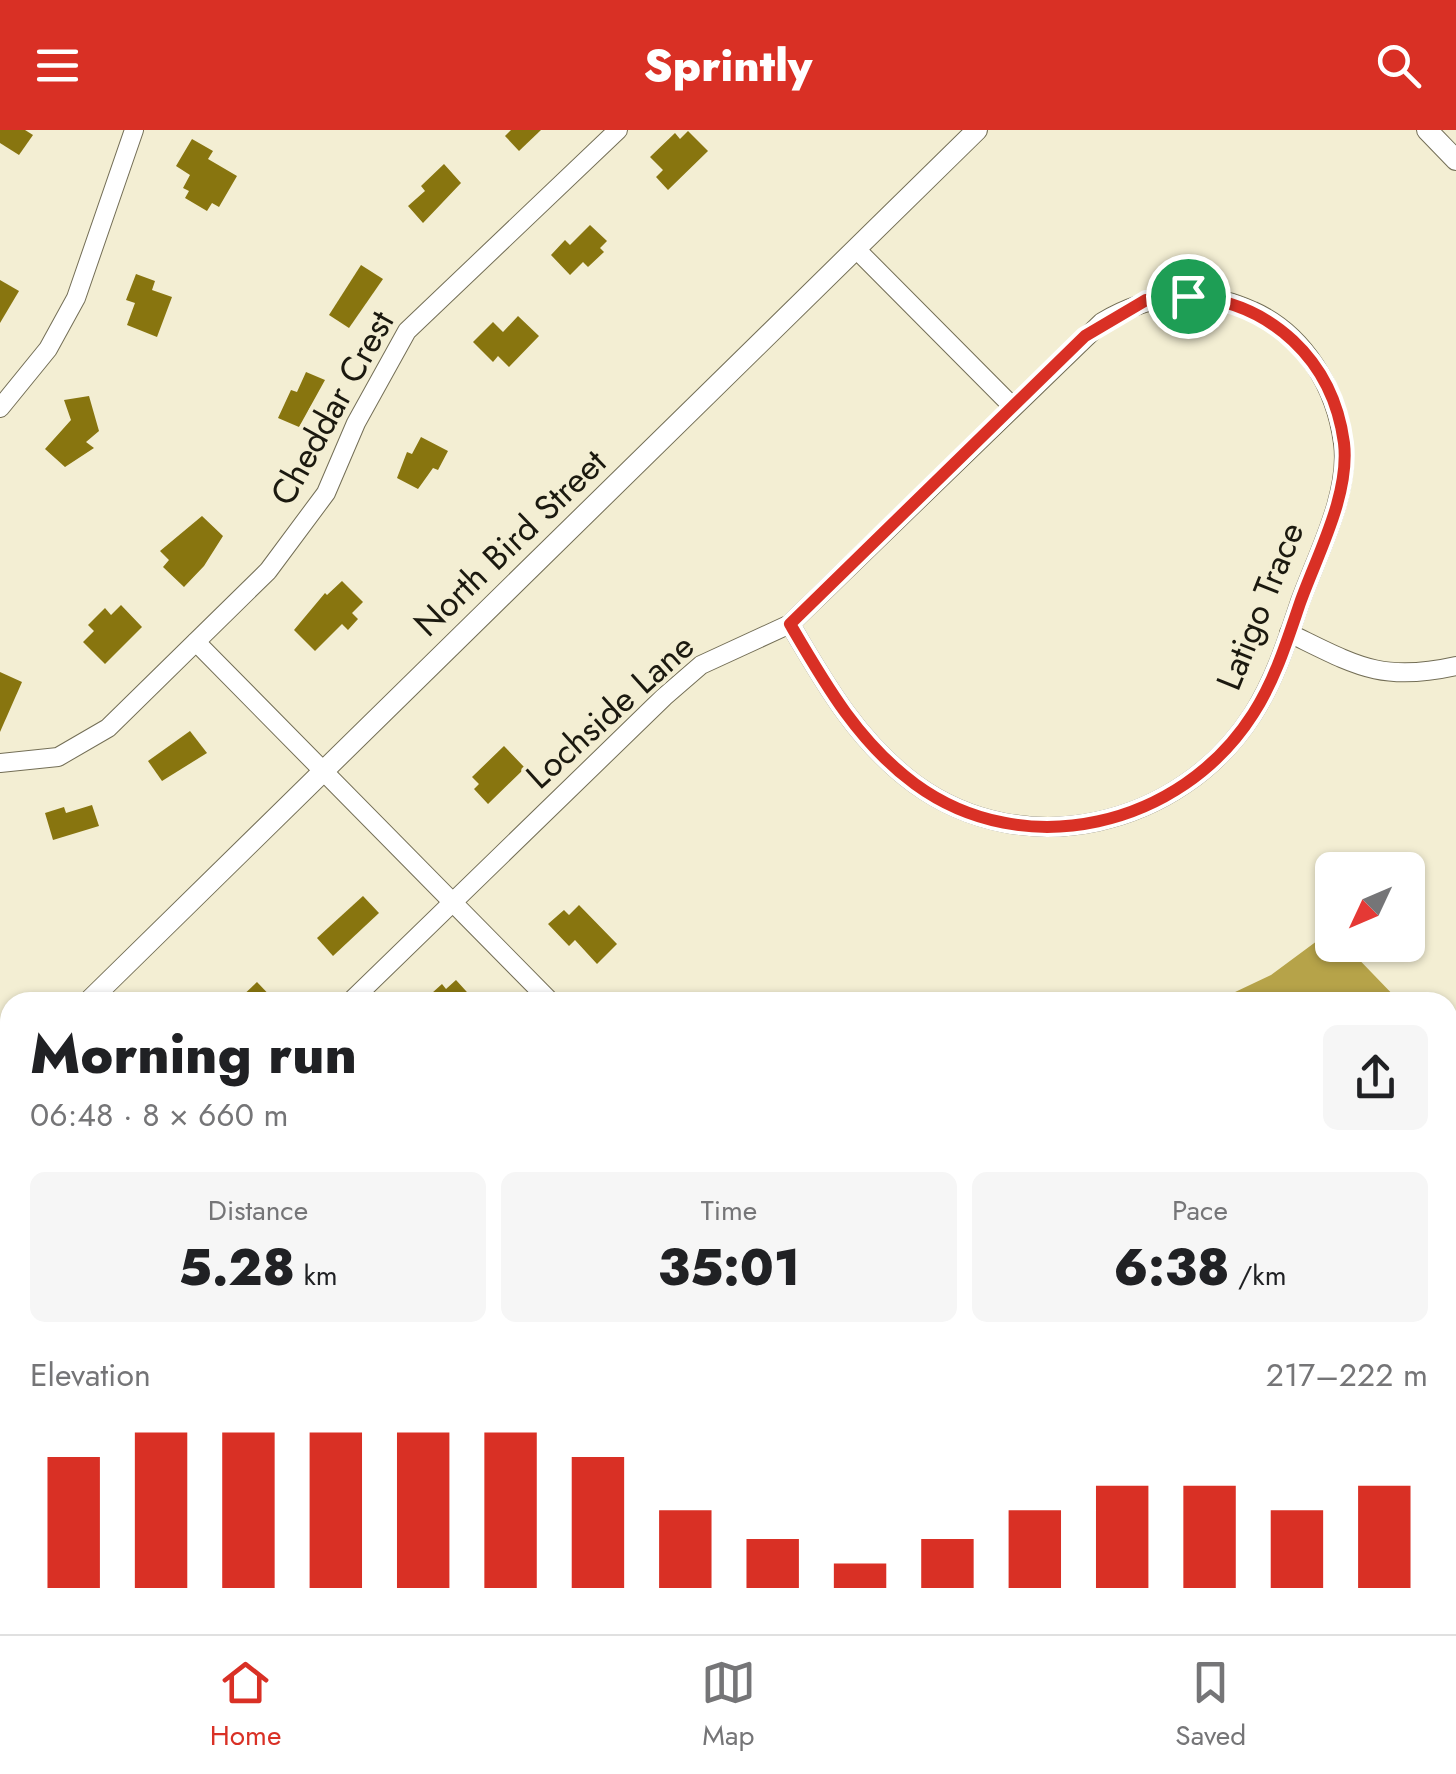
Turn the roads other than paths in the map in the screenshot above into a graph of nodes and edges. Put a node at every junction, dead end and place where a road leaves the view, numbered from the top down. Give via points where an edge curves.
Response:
1 (618, 130) edge
2 (978, 130) edge
3 (1427, 130) edge
4 (132, 131) edge
5 (1456, 160) edge
6 (856, 248) junction
7 (1012, 406) junction
8 (0, 408) edge
9 (790, 624) junction
10 (1289, 633) junction
11 (196, 642) junction
12 (1456, 666) edge
13 (0, 764) edge
14 (326, 768) junction
15 (456, 901) junction
16 (98, 992) edge
17 (360, 992) edge
18 (542, 992) edge

1 - 11 street, Cheddar Crest via 422,312 392,352 326,493 297,536
2 - 6 street, North Bird Street
3 - 5 street
4 - 8 street via 76,298 39,363
6 - 7 street
6 - 14 street, North Bird Street
7 - 9 street, Lochside Lane
7 - 10 street, Latigo Trace via 1102,322 1146,300 1220,298 1264,316 1286,334 1332,393 1344,446 1338,496
9 - 10 street, Latigo Trace via 836,702 914,783 982,816 1052,830 1134,812 1201,770 1252,716
9 - 15 street, Lochside Lane via 701,665
10 - 12 street via 1387,674
11 - 13 street, Cheddar Crest via 108,728 70,753
11 - 14 street
14 - 15 street
14 - 16 street, North Bird Street
15 - 17 street, Lochside Lane
15 - 18 street

